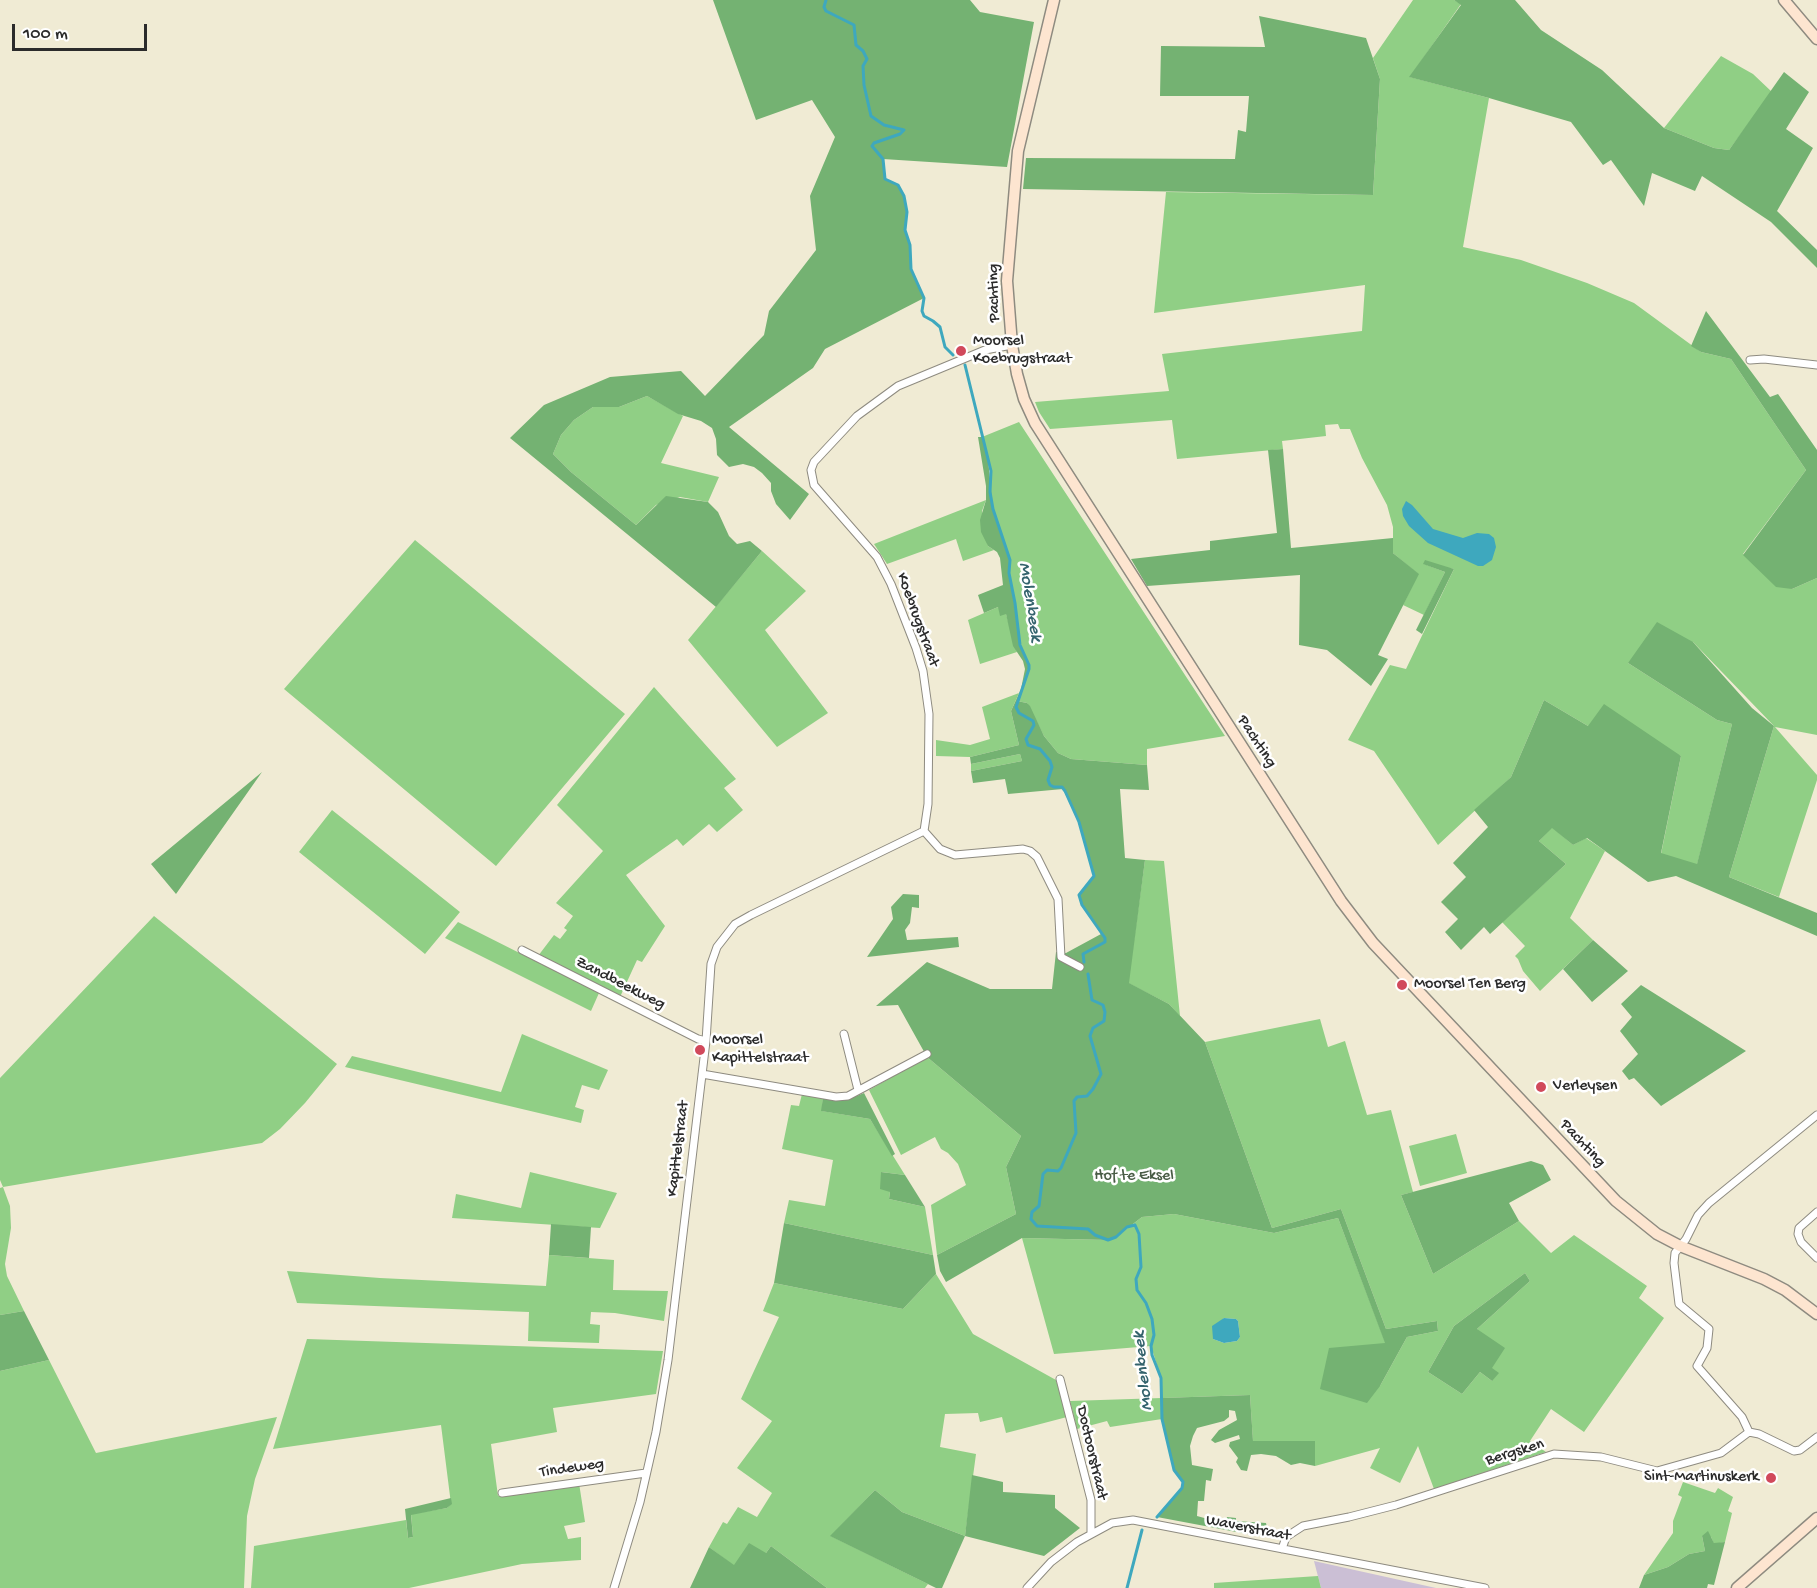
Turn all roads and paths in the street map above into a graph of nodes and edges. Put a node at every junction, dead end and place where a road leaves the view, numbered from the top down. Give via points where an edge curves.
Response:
1 (1054, 0) edge
2 (1784, 0) edge
3 (1817, 39) edge
4 (1012, 345) junction
5 (1750, 360) dead end
6 (1817, 365) edge
7 (924, 831) junction
8 (522, 950) dead end
9 (1080, 967) dead end
10 (844, 1034) dead end
11 (706, 1041) junction
12 (927, 1054) dead end
13 (702, 1074) junction
14 (858, 1090) junction
15 (1817, 1115) edge
16 (1817, 1212) edge
17 (1680, 1246) junction
18 (1817, 1258) edge
19 (1817, 1314) edge
20 (1060, 1379) dead end
21 (1749, 1432) junction
22 (1817, 1437) edge
23 (646, 1473) junction
24 (502, 1493) dead end
25 (1817, 1518) edge
26 (1091, 1533) junction
27 (1282, 1549) junction
28 (614, 1588) edge
29 (1027, 1588) edge
30 (1485, 1588) edge
31 (1737, 1588) edge

1 - 4 main road, Pachting via 1018,151 1007,280
2 - 3 main road
4 - 7 street, Koebrugstraat via 985,350 898,386 857,416 811,470 814,485 878,557 916,648 929,714
4 - 17 main road, Pachting via 1024,399 1035,423 1360,927 1616,1201 1657,1234
5 - 6 street
7 - 9 street via 940,849 955,855 1023,849 1036,856 1058,899 1061,957
7 - 11 street, Kapittelstraat via 735,924 717,947 711,964
8 - 11 street, Zandbeekweg
10 - 14 street
11 - 13 street, Kapittelstraat
12 - 14 street
13 - 14 street via 836,1097
13 - 23 street, Kapittelstraat via 670,1349
15 - 17 street via 1708,1203
16 - 18 street via 1799,1228 1798,1234
17 - 19 main road, Pachting via 1764,1279
17 - 21 street via 1674,1263 1679,1304 1709,1329 1707,1348 1697,1366 1742,1417
20 - 26 street, Doctoorstraat via 1091,1500
21 - 22 street via 1794,1451
21 - 27 street, Bergsken via 1721,1453 1657,1471 1602,1457 1554,1454 1396,1505 1303,1526 1286,1537
23 - 24 street, Tindeweg
23 - 28 street, Kapittelstraat
25 - 31 main road
26 - 27 street, Waverstraat via 1112,1523 1134,1520
26 - 29 street, Waverstraat via 1052,1562
27 - 30 street, Waverstraat

